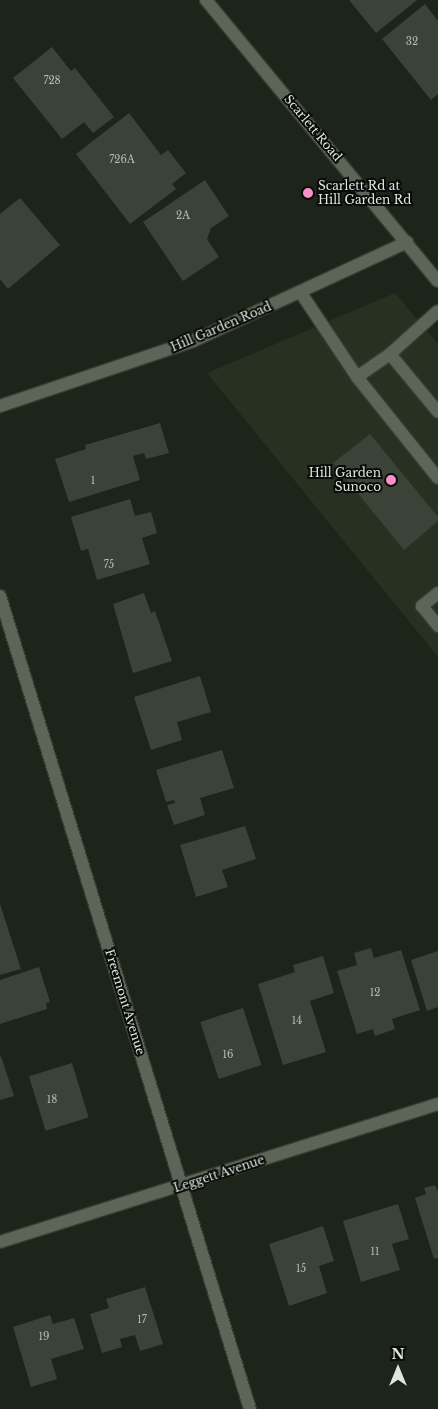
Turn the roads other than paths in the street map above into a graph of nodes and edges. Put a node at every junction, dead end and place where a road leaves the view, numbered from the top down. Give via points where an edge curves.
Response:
1 (206, 0) edge
2 (407, 242) junction
3 (438, 281) edge
4 (301, 293) junction
5 (438, 311) edge
6 (390, 354) junction
7 (357, 377) junction
8 (0, 406) edge
9 (438, 412) edge
10 (438, 478) edge
11 (438, 594) edge
12 (0, 596) edge
13 (438, 626) edge
14 (438, 1104) edge
15 (182, 1185) junction
16 (0, 1242) edge
17 (250, 1409) edge

1 - 2 street, Scarlett Road
2 - 3 street, Scarlett Road
2 - 4 street, Hill Garden Road
4 - 7 street
4 - 8 street, Hill Garden Road via 193,341
5 - 6 street
6 - 7 street
6 - 9 street
7 - 10 street
11 - 13 street via 422,606
12 - 15 street, Freemont Avenue
14 - 15 street, Leggett Avenue
15 - 16 street, Leggett Avenue
15 - 17 street, Freemont Avenue

